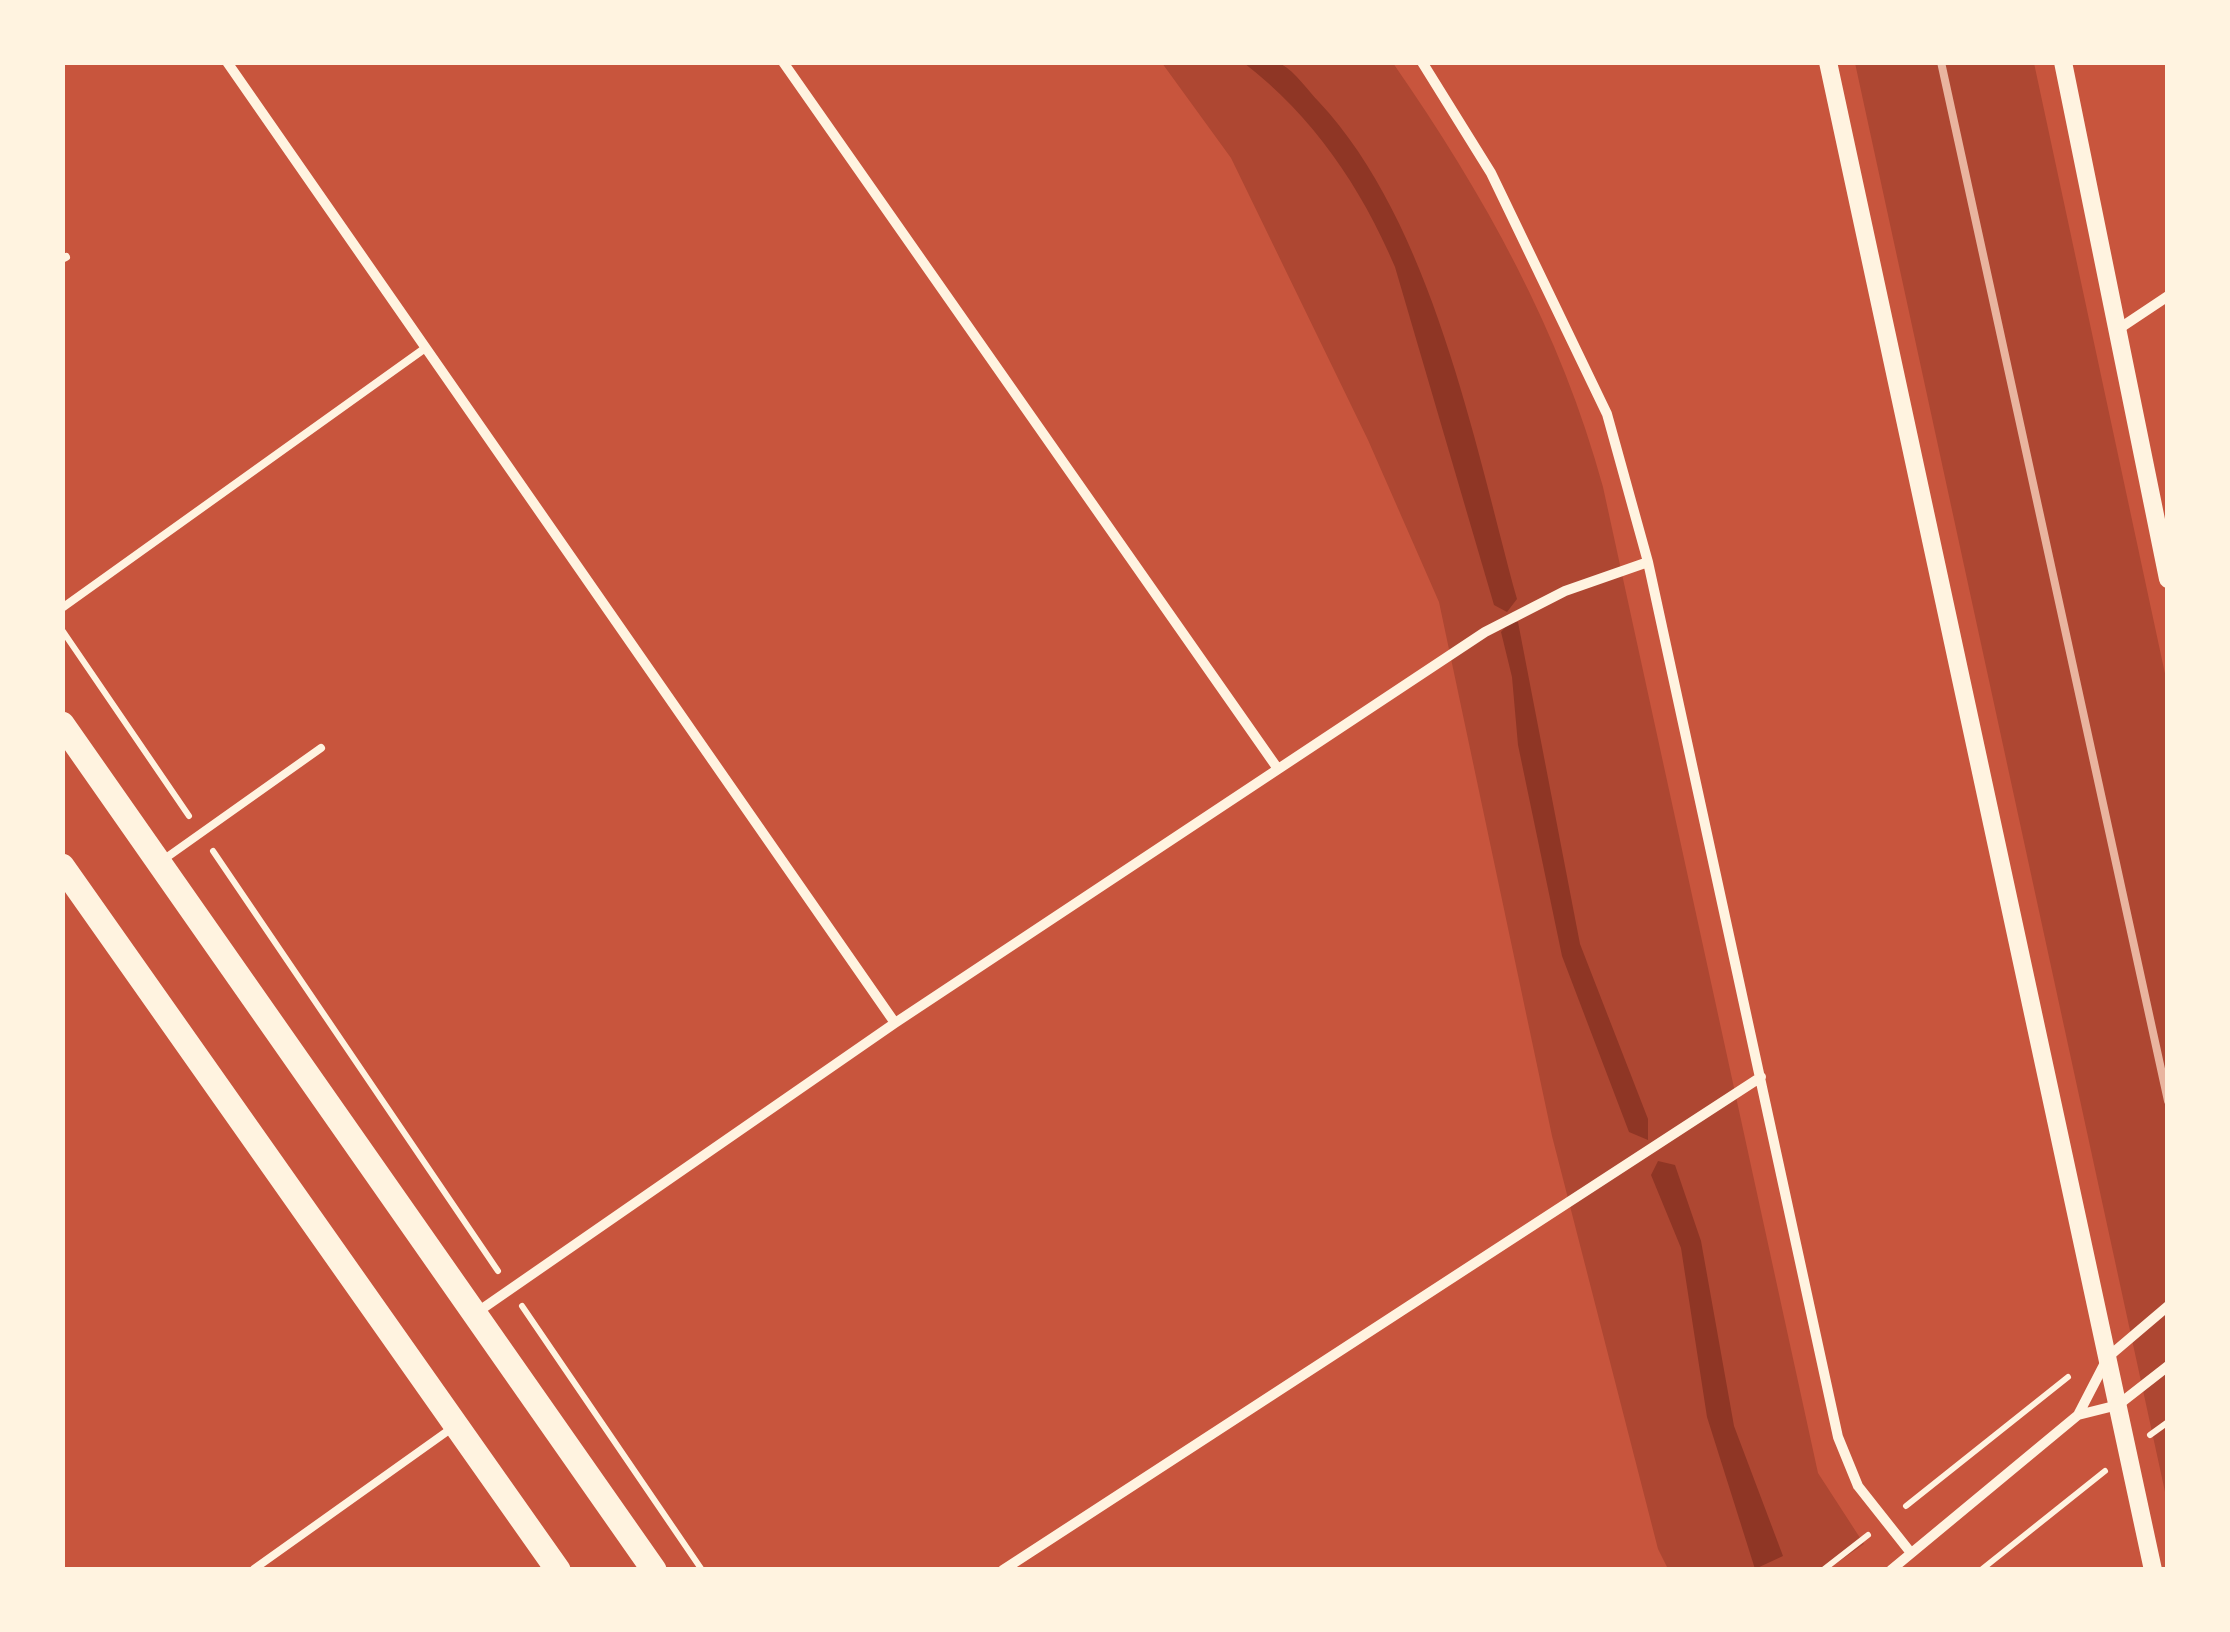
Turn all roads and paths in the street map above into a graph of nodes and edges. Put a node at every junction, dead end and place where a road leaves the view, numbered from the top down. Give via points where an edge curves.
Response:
1 (227, 62) edge
2 (783, 62) edge
3 (1422, 62) edge
4 (1828, 62) edge
5 (2063, 62) edge
6 (2168, 296) edge
7 (2117, 330) junction
8 (424, 349) junction
9 (1648, 562) junction
10 (2168, 579) edge
11 (62, 608) edge
12 (62, 630) edge
13 (62, 724) edge
14 (320, 748) dead end
15 (1278, 769) junction
16 (201, 833) junction
17 (160, 863) junction
18 (62, 866) edge
19 (895, 1023) junction
20 (1762, 1077) junction
21 (510, 1289) junction
22 (2168, 1306) edge
23 (475, 1314) junction
24 (2107, 1351) junction
25 (2168, 1366) edge
26 (2118, 1404) junction
27 (2078, 1414) junction
28 (2168, 1422) edge
29 (456, 1425) junction
30 (2128, 1452) junction
31 (1886, 1521) junction
32 (1911, 1552) junction
33 (254, 1569) edge
34 (558, 1570) edge
35 (654, 1570) edge
36 (702, 1570) edge
37 (1003, 1570) edge
38 (1823, 1570) edge
39 (1891, 1570) edge
40 (1981, 1570) edge
41 (2153, 1570) edge

1 - 8 street
2 - 15 street
3 - 9 street via 1492,173 1574,338 1607,414
4 - 24 street
5 - 7 street
6 - 7 street
7 - 10 street
8 - 11 lane
8 - 19 street
9 - 15 street via 1566,591 1484,632
9 - 20 street
12 - 16 path
13 - 17 main road
14 - 16 lane
15 - 19 street
16 - 17 lane
16 - 21 path
17 - 23 main road
18 - 29 main road
19 - 21 street
20 - 31 street via 1838,1438 1858,1486
20 - 37 street
21 - 23 street
21 - 36 path
22 - 24 street
23 - 35 main road
24 - 26 street
24 - 27 street
24 - 31 path
25 - 26 street
26 - 27 street
26 - 30 street
27 - 32 street
28 - 30 path
29 - 33 lane
29 - 34 main road
30 - 40 path
30 - 41 street
31 - 32 street
31 - 38 path
32 - 39 street

